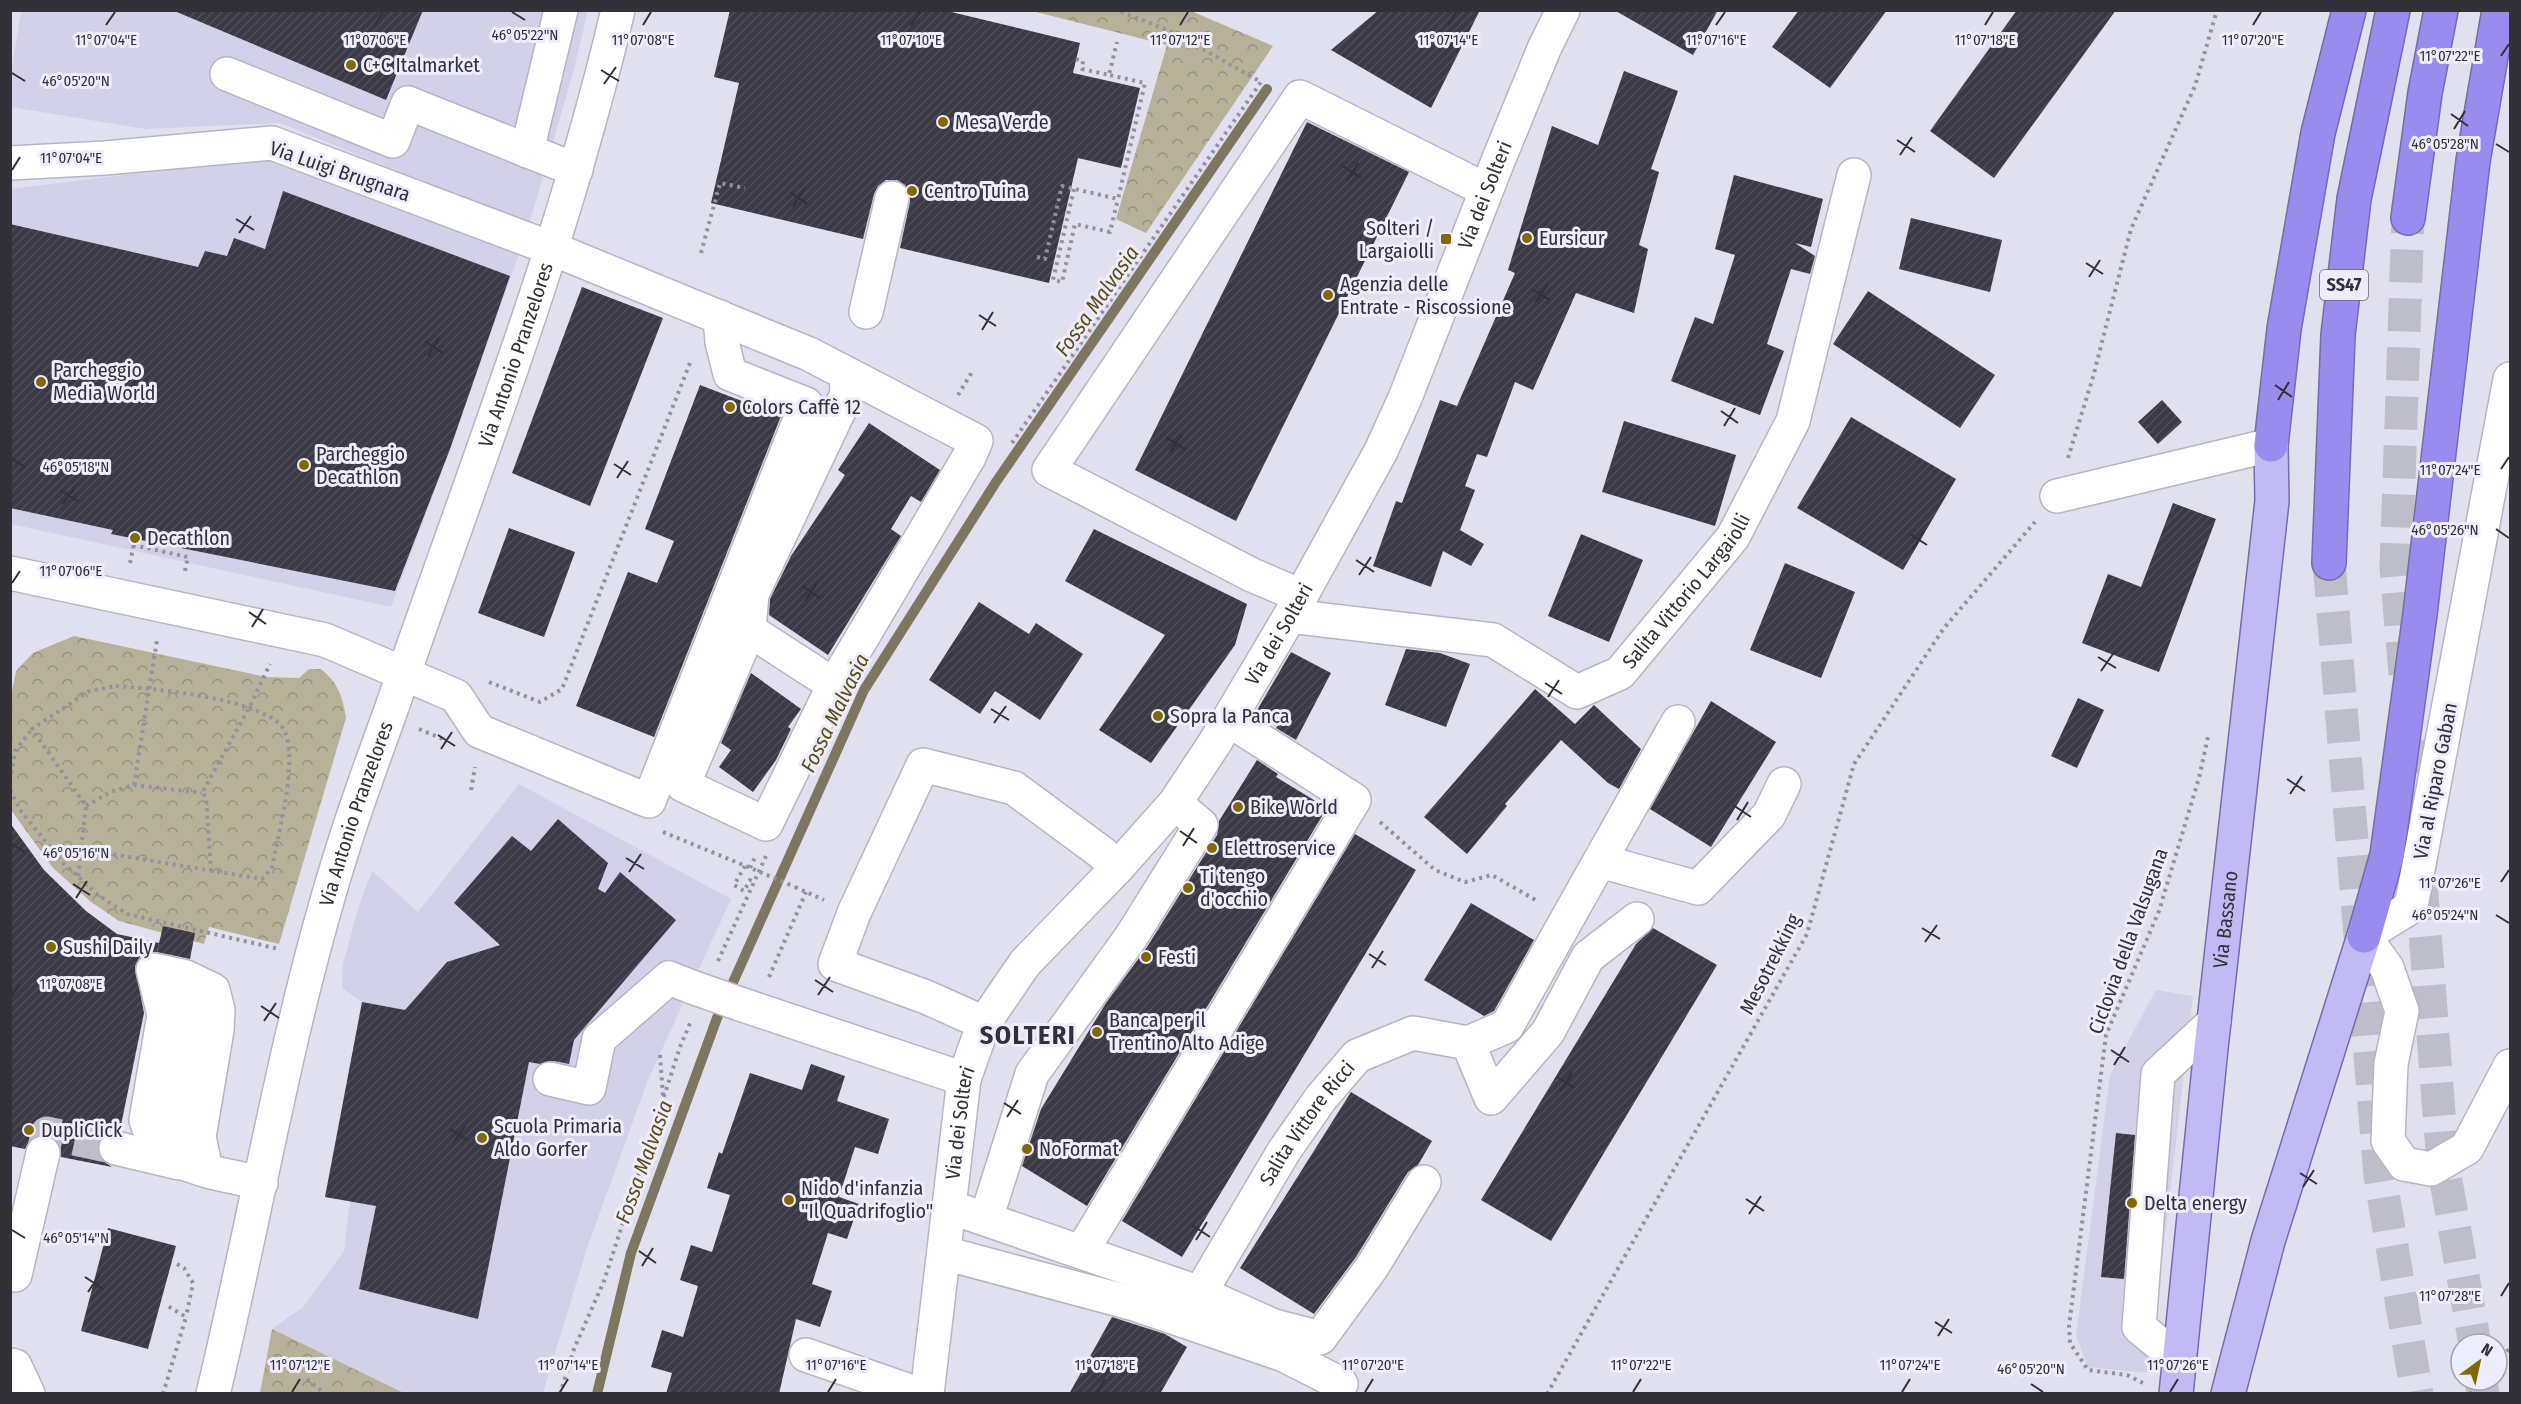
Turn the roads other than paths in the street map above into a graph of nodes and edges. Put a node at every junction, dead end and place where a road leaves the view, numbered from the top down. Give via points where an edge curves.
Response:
1 (561, 10) edge
2 (618, 10) edge
3 (1563, 10) edge
4 (2349, 10) edge
5 (2392, 10) edge
6 (2441, 10) edge
7 (2499, 10) edge
8 (227, 74) dead end
9 (527, 151) junction
10 (10, 163) edge
11 (576, 170) junction
12 (1854, 175) dead end
13 (1486, 190) junction
14 (892, 198) dead end
15 (2408, 218) tunnel mouth
16 (553, 249) junction
17 (866, 312) dead end
18 (720, 318) junction
19 (846, 373) junction
20 (2511, 379) edge
21 (2271, 445) junction
22 (2057, 496) road end
23 (2329, 563) tunnel mouth
24 (10, 573) edge
25 (1296, 606) junction
26 (749, 630) junction
27 (404, 673) junction
28 (834, 685) junction
29 (1228, 720) junction
30 (1678, 722) dead end
31 (1784, 784) dead end
32 (1175, 803) junction
33 (1600, 861) junction
34 (1117, 868) junction
35 (1637, 919) dead end
36 (2364, 936) junction
37 (177, 993) dead end
38 (2214, 1022) junction
39 (984, 1023) junction
40 (1468, 1043) junction
41 (2511, 1066) edge
42 (550, 1079) dead end
43 (964, 1079) junction
44 (116, 1148) tunnel mouth
45 (43, 1153) tunnel mouth
46 (197, 1168) junction
47 (1424, 1182) dead end
48 (261, 1183) junction
49 (950, 1207) junction
50 (986, 1219) junction
51 (1082, 1251) junction
52 (944, 1253) junction
53 (10, 1274) edge
54 (1200, 1293) junction
55 (806, 1355) dead end
56 (2179, 1360) junction
57 (1341, 1384) dead end
58 (915, 1391) edge
59 (2162, 1392) edge
60 (213, 1394) edge
61 (2228, 1394) edge

1 - 9 street
2 - 11 street, Via Antonio Pranzelores
3 - 13 street, Via dei Solteri
4 - 21 highway via 2318,133 2284,329
5 - 23 highway, SS47 via 2354,199 2338,335
6 - 15 highway
7 - 36 highway via 2473,161 2420,614 2387,855
8 - 9 street via 393,141 408,103
9 - 11 street
10 - 16 street, Via Luigi Brugnara via 272,143
11 - 16 street, Via Antonio Pranzelores
12 - 25 street, Salita Vittorio Largaiolli via 1793,421 1733,537 1620,673 1577,692 1493,640
13 - 25 street, Via dei Solteri via 1381,450
13 - 25 street via 1300,97 1049,470 1252,575
14 - 17 street
16 - 18 street, Via Antonio Pranzelores
16 - 27 street, Via Antonio Pranzelores
18 - 19 street, Via Antonio Pranzelores
18 - 27 street via 730,374 806,404 649,801 479,731 456,696
19 - 26 street via 847,394 752,594
19 - 28 street, Via Antonio Pranzelores via 976,441
20 - 36 street, Via al Riparo Gaban via 2411,907
21 - 22 street
21 - 38 main road, Via Bassano via 2272,501
24 - 27 street via 325,640
25 - 29 street, Via dei Solteri
26 - 28 street
26 - 28 street via 683,785 766,824
27 - 48 street, Via Antonio Pranzelores via 311,952
29 - 32 street, Via dei Solteri
29 - 51 street via 1354,800
30 - 33 street
31 - 33 street via 1769,815 1698,888
32 - 34 street, Via dei Solteri
32 - 50 street via 1201,825 1131,937 1032,1074
33 - 40 street via 1507,1026
34 - 39 street, Via dei Solteri via 1025,963
34 - 39 street via 1014,788 923,765 854,913 835,964
35 - 40 street via 1588,957 1548,1032 1491,1098
36 - 41 street via 2387,968 2402,1011 2391,1064 2388,1141 2404,1164 2431,1169 2467,1148
36 - 61 main road via 2268,1241
37 - 46 street via 192,1012 176,1109 178,1132
38 - 56 main road, Via Bassano
38 - 56 street via 2158,1074 2139,1327
39 - 43 street, Via dei Solteri
40 - 54 street, Salita Vittore Ricci via 1413,1033 1357,1056 1284,1151
42 - 43 street, bridge via 589,1088 599,1039 669,978 694,999 747,1007
43 - 49 street, Via dei Solteri
44 - 46 street
45 - 53 street via 15,1275
46 - 46 street via 218,1010 213,990 186,977 153,970 164,1015 147,1120 151,1136 170,1156
46 - 48 street
47 - 54 street via 1372,1267 1320,1338 1275,1326
48 - 60 street, Via Antonio Pranzelores
49 - 50 street
49 - 52 street, Via dei Solteri
50 - 51 street
51 - 54 street
52 - 57 street via 1131,1303 1284,1355
52 - 58 street, Via dei Solteri
55 - 58 street
56 - 59 main road, Via Bassano

